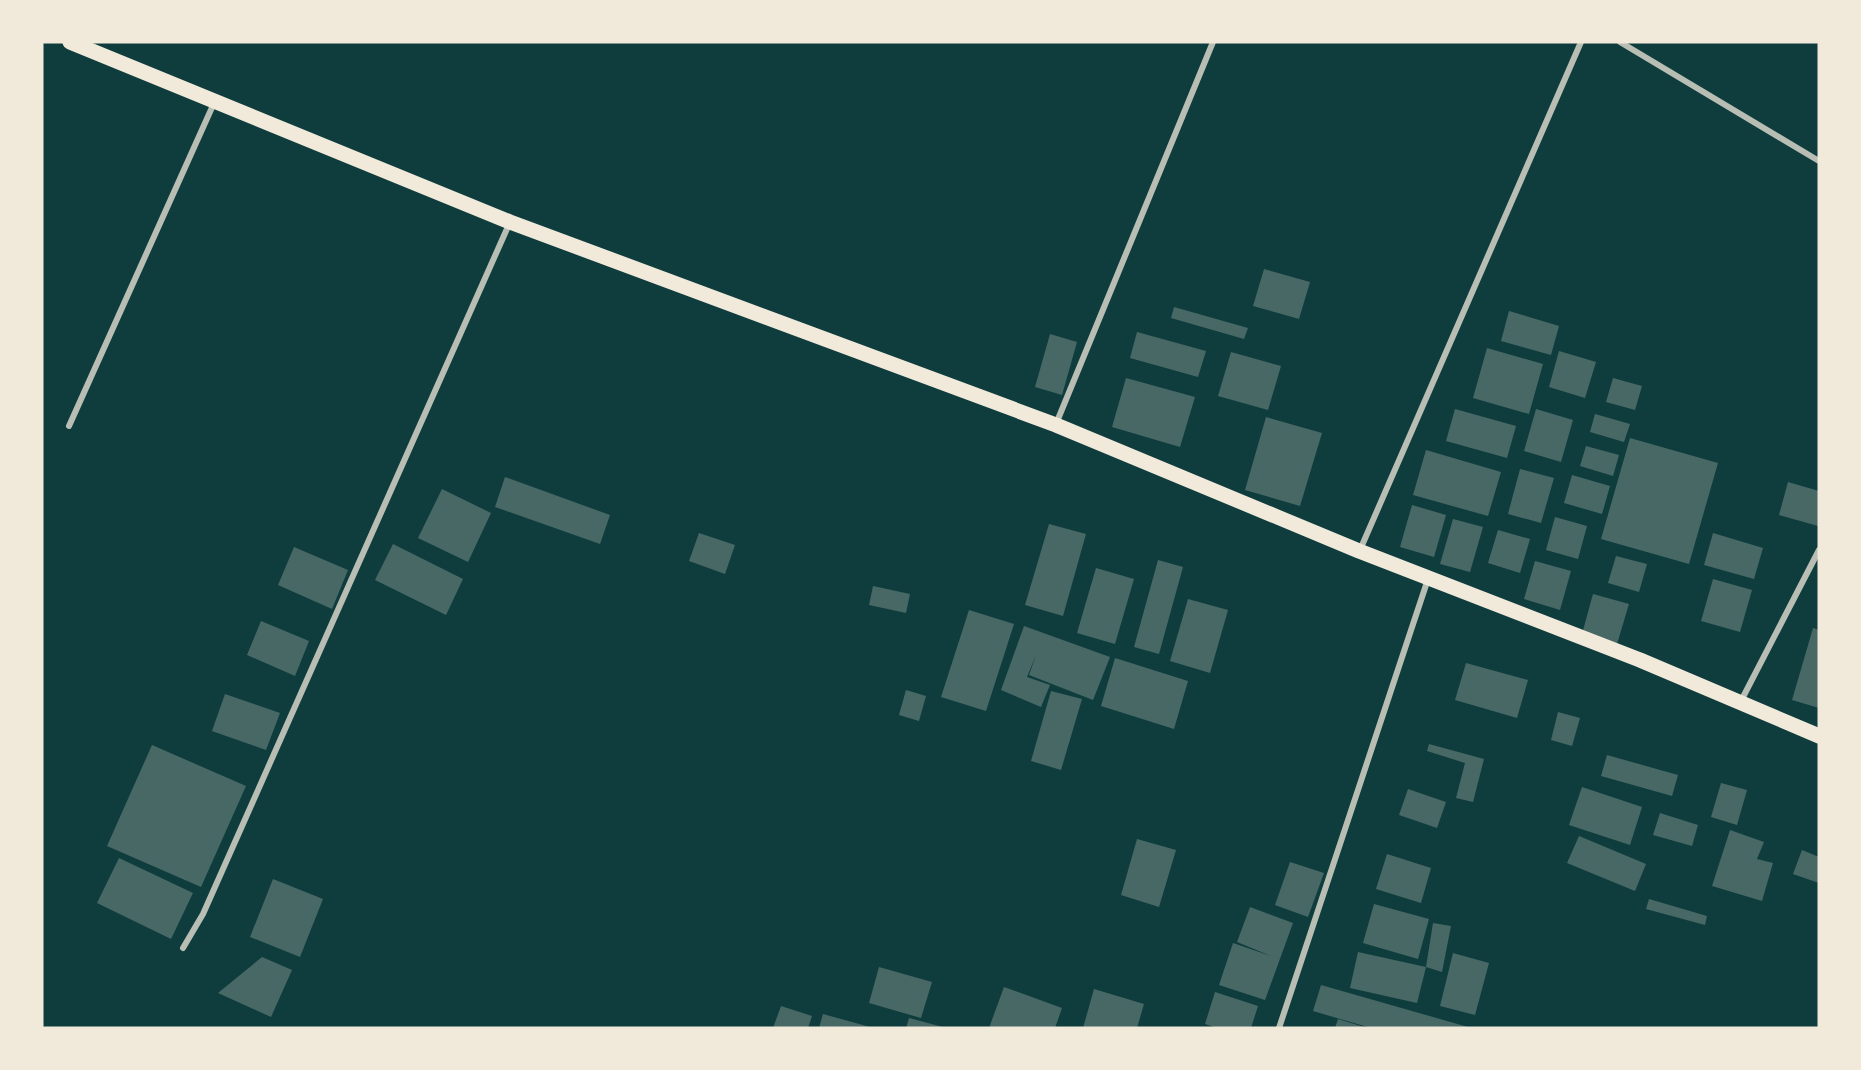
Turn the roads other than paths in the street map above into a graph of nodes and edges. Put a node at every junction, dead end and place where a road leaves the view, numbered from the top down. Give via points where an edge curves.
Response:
1 (70, 42) edge
2 (1213, 42) edge
3 (1581, 42) edge
4 (1620, 42) edge
5 (215, 100) junction
6 (1819, 161) edge
7 (510, 222) junction
8 (1056, 425) junction
9 (69, 426) dead end
10 (1819, 549) edge
11 (1359, 551) junction
12 (1428, 577) junction
13 (1740, 703) junction
14 (1819, 736) edge
15 (183, 948) dead end
16 (1279, 1028) edge

1 - 5 main road
2 - 8 street
3 - 11 street
4 - 6 street
5 - 7 main road
5 - 9 street
7 - 8 main road
7 - 15 street via 203,915
8 - 11 main road
10 - 13 street
11 - 12 main road
12 - 13 main road
12 - 16 street
13 - 14 main road

